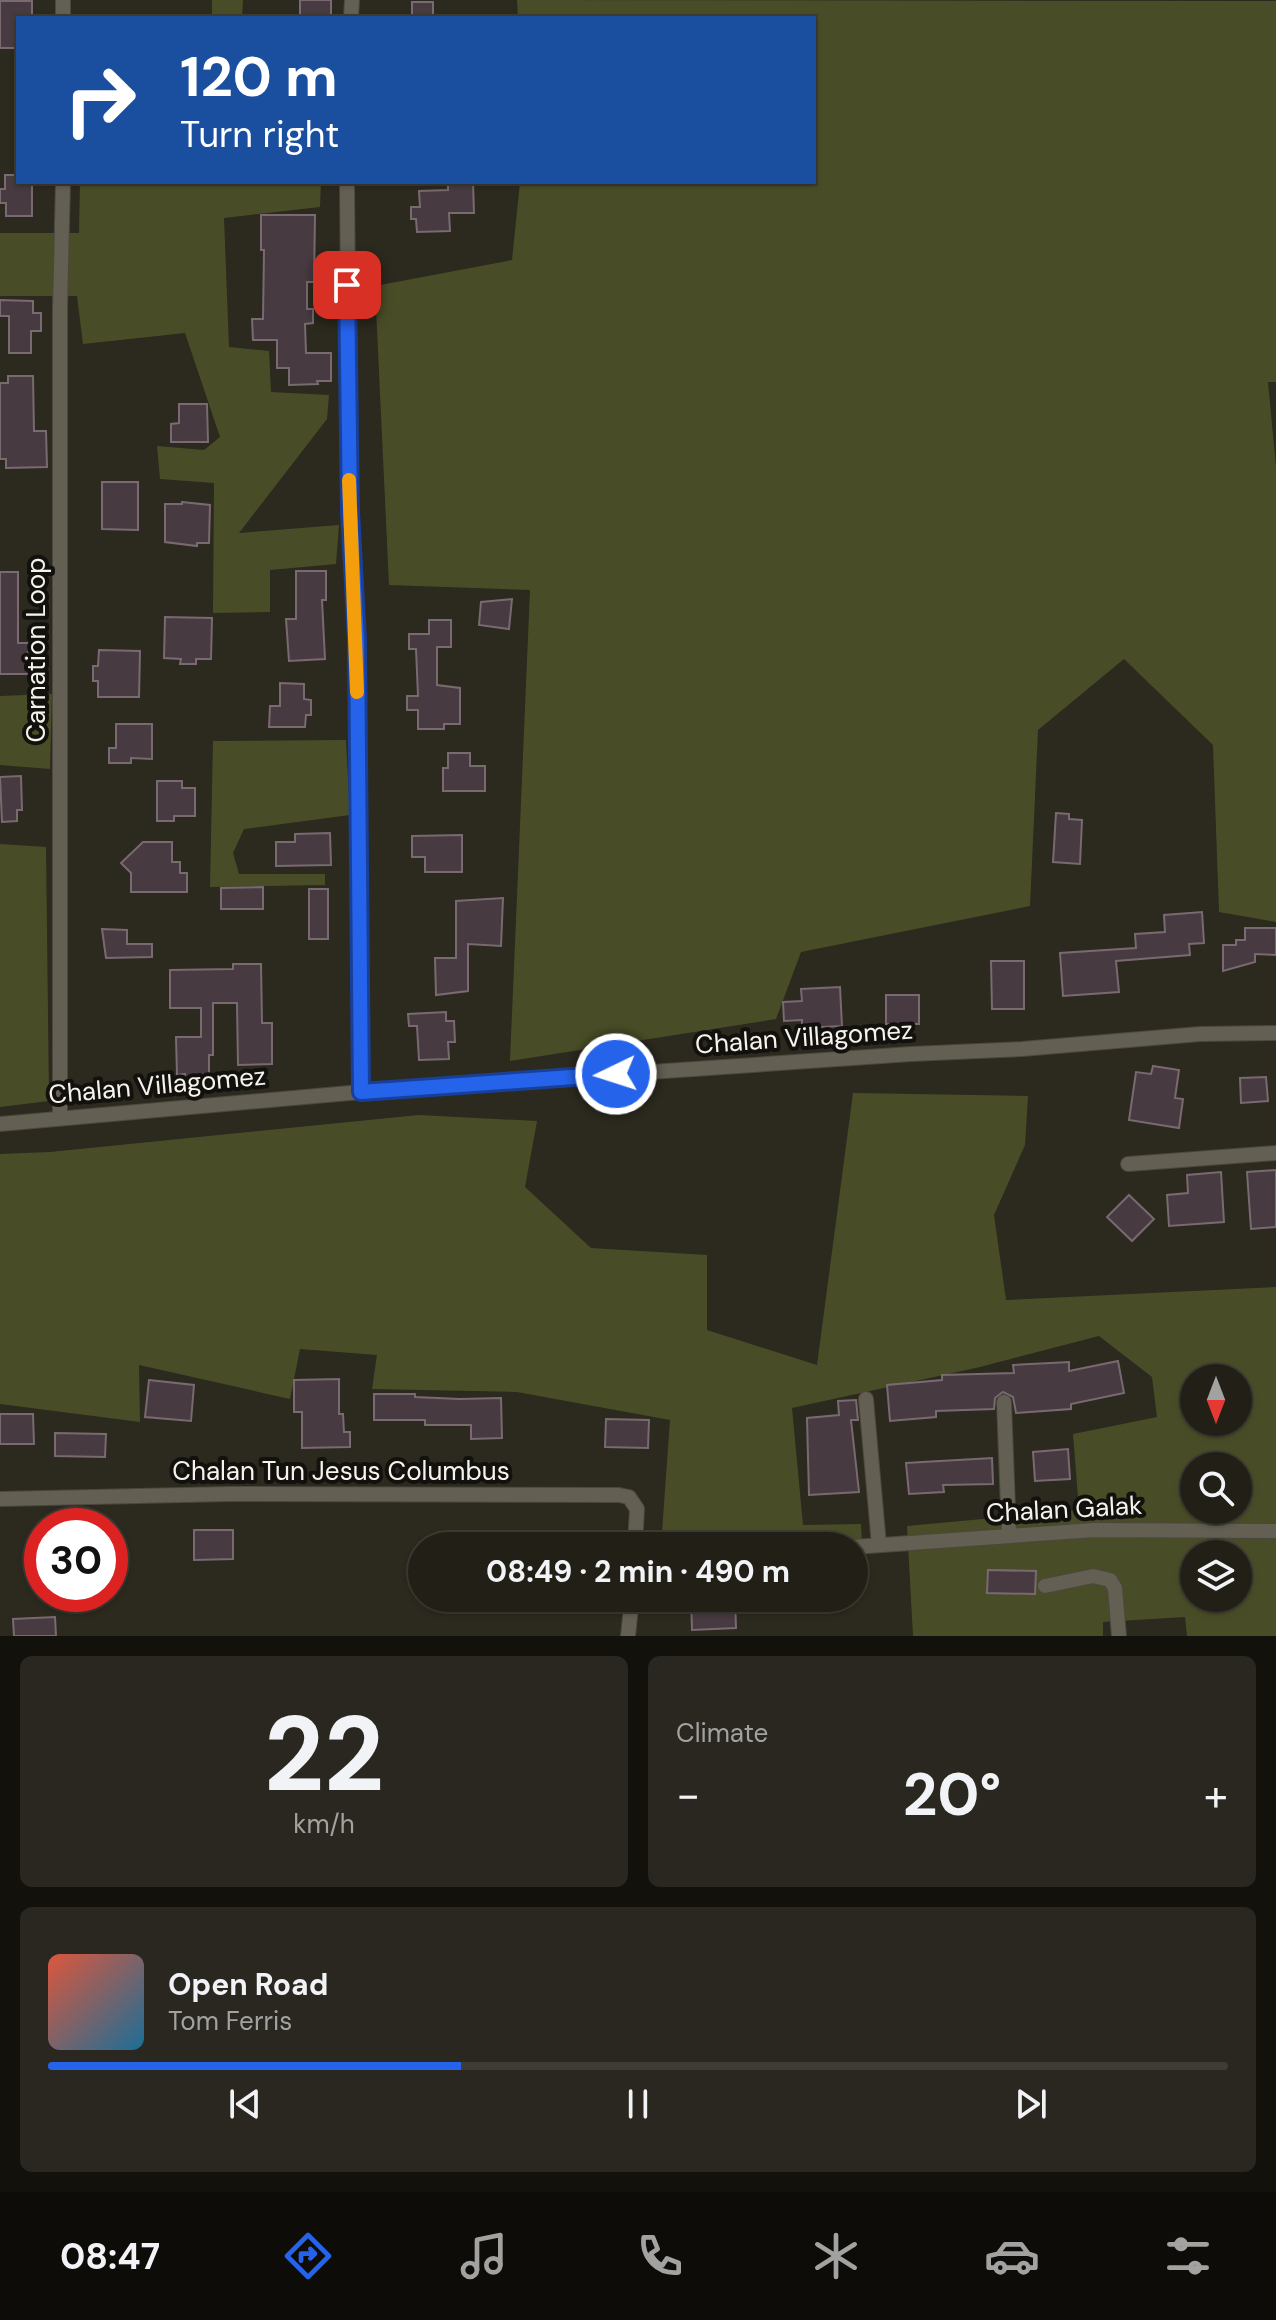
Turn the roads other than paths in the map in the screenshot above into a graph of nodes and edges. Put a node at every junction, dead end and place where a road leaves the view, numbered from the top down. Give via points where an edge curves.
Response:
1 (63, 184) edge
2 (347, 184) edge
3 (1276, 1033) edge
4 (361, 1092) junction
5 (60, 1118) junction
6 (0, 1124) edge
7 (1276, 1153) edge
8 (1128, 1164) dead end
9 (866, 1399) dead end
10 (1004, 1402) dead end
11 (0, 1499) edge
12 (1276, 1531) edge
13 (636, 1532) edge
14 (1009, 1534) junction
15 (879, 1545) junction
16 (868, 1546) edge
17 (1045, 1586) dead end
18 (631, 1612) edge
19 (628, 1636) edge
20 (1119, 1636) edge

1 - 5 street, Carnation Loop
2 - 4 street
3 - 4 street, Chalan Villagomez
4 - 5 street, Chalan Villagomez
5 - 6 street, Chalan Villagomez
7 - 8 street
9 - 15 street
10 - 14 street
11 - 13 street, Chalan Tun Jesus Columbus via 619,1495 629,1497 637,1509
12 - 14 street, Chalan Galak
14 - 15 street, Chalan Galak
15 - 16 street, Chalan Galak
17 - 20 street via 1093,1576 1110,1580
18 - 19 street

